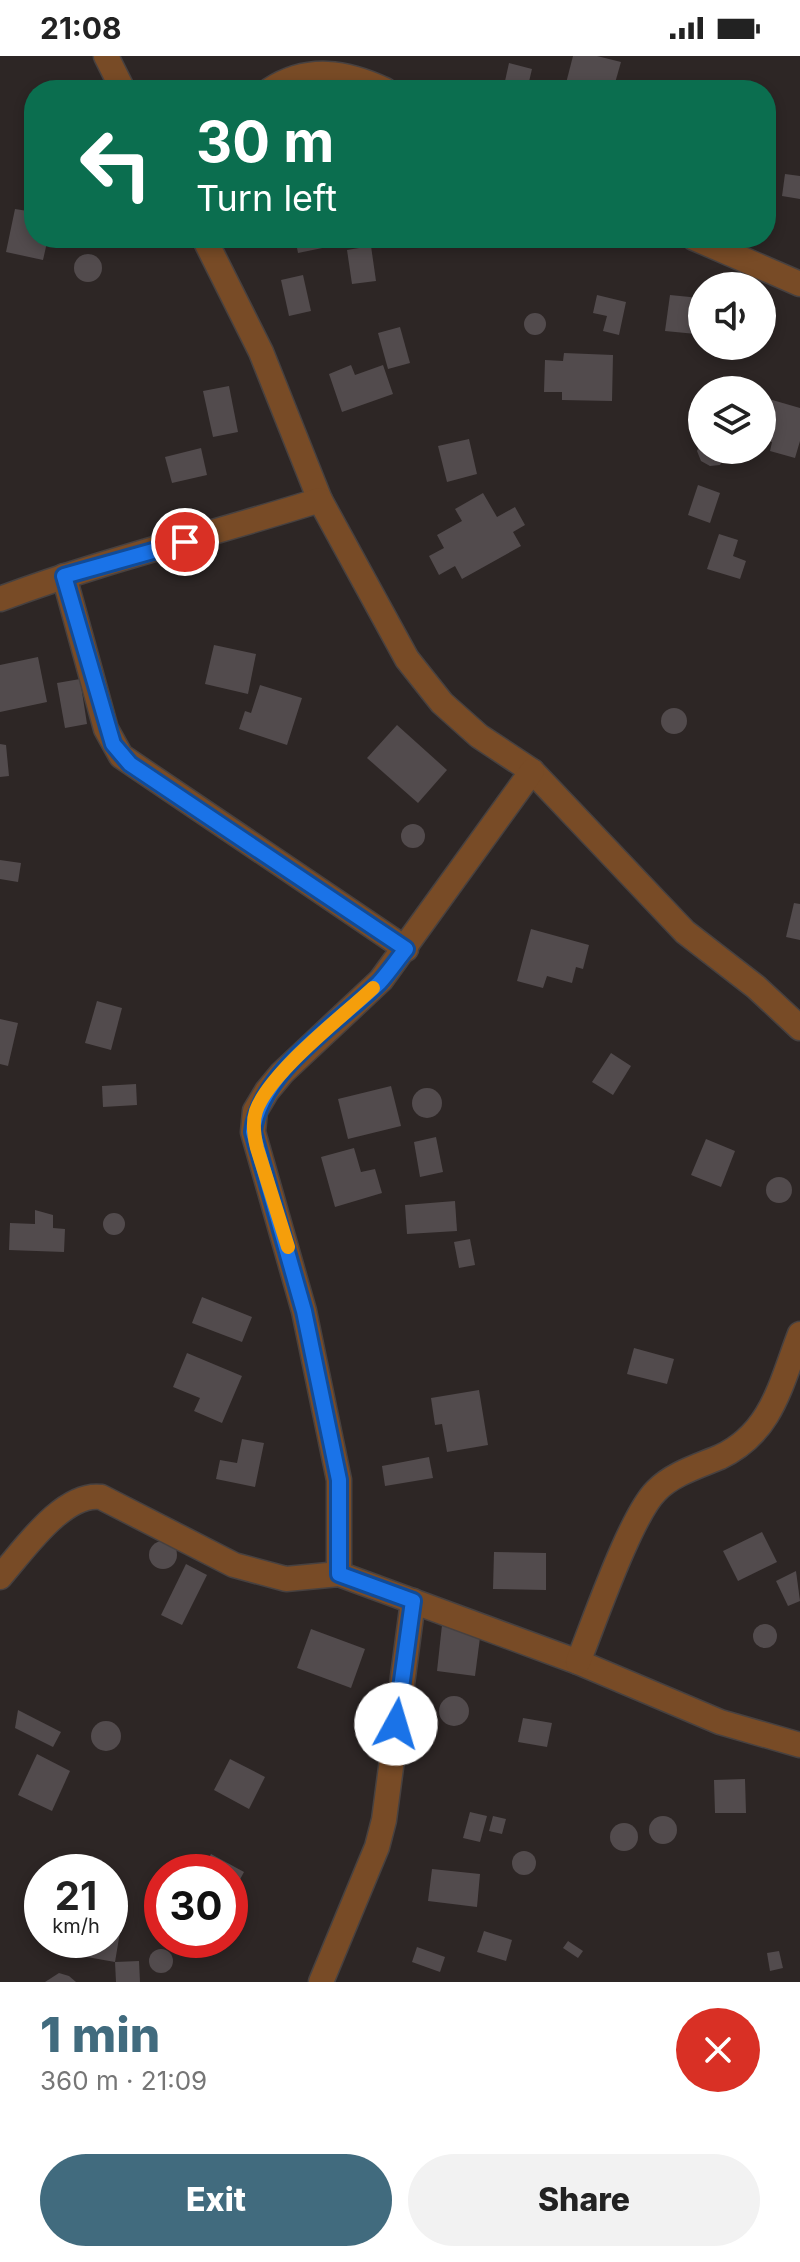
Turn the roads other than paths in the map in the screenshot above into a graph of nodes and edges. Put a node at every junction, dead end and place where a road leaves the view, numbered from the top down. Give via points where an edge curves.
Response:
1 (106, 56) edge
2 (118, 80) edge
3 (295, 80) edge
4 (364, 80) edge
5 (209, 248) edge
6 (717, 248) edge
7 (800, 284) edge
8 (320, 500) junction
9 (64, 576) junction
10 (0, 599) edge
11 (532, 771) junction
12 (406, 949) junction
13 (800, 1028) edge
14 (800, 1334) edge
15 (339, 1574) junction
16 (0, 1577) edge
17 (413, 1601) junction
18 (578, 1662) junction
19 (800, 1745) edge
20 (321, 1982) edge

1 - 2 street
3 - 4 street via 335,73
5 - 8 street via 261,352
6 - 7 street
8 - 9 street
8 - 11 street via 416,670 470,728
9 - 10 street
9 - 12 street via 106,729 121,756
11 - 12 street
11 - 13 street via 685,932
12 - 15 street via 381,980 282,1073 255,1111 256,1143 304,1311 339,1480
14 - 18 street via 777,1400 760,1428 735,1450 666,1482 644,1505
15 - 16 street via 286,1579 247,1569 112,1501 90,1496 71,1502
15 - 17 street
17 - 18 street
17 - 20 street via 384,1820
18 - 19 street via 720,1722

